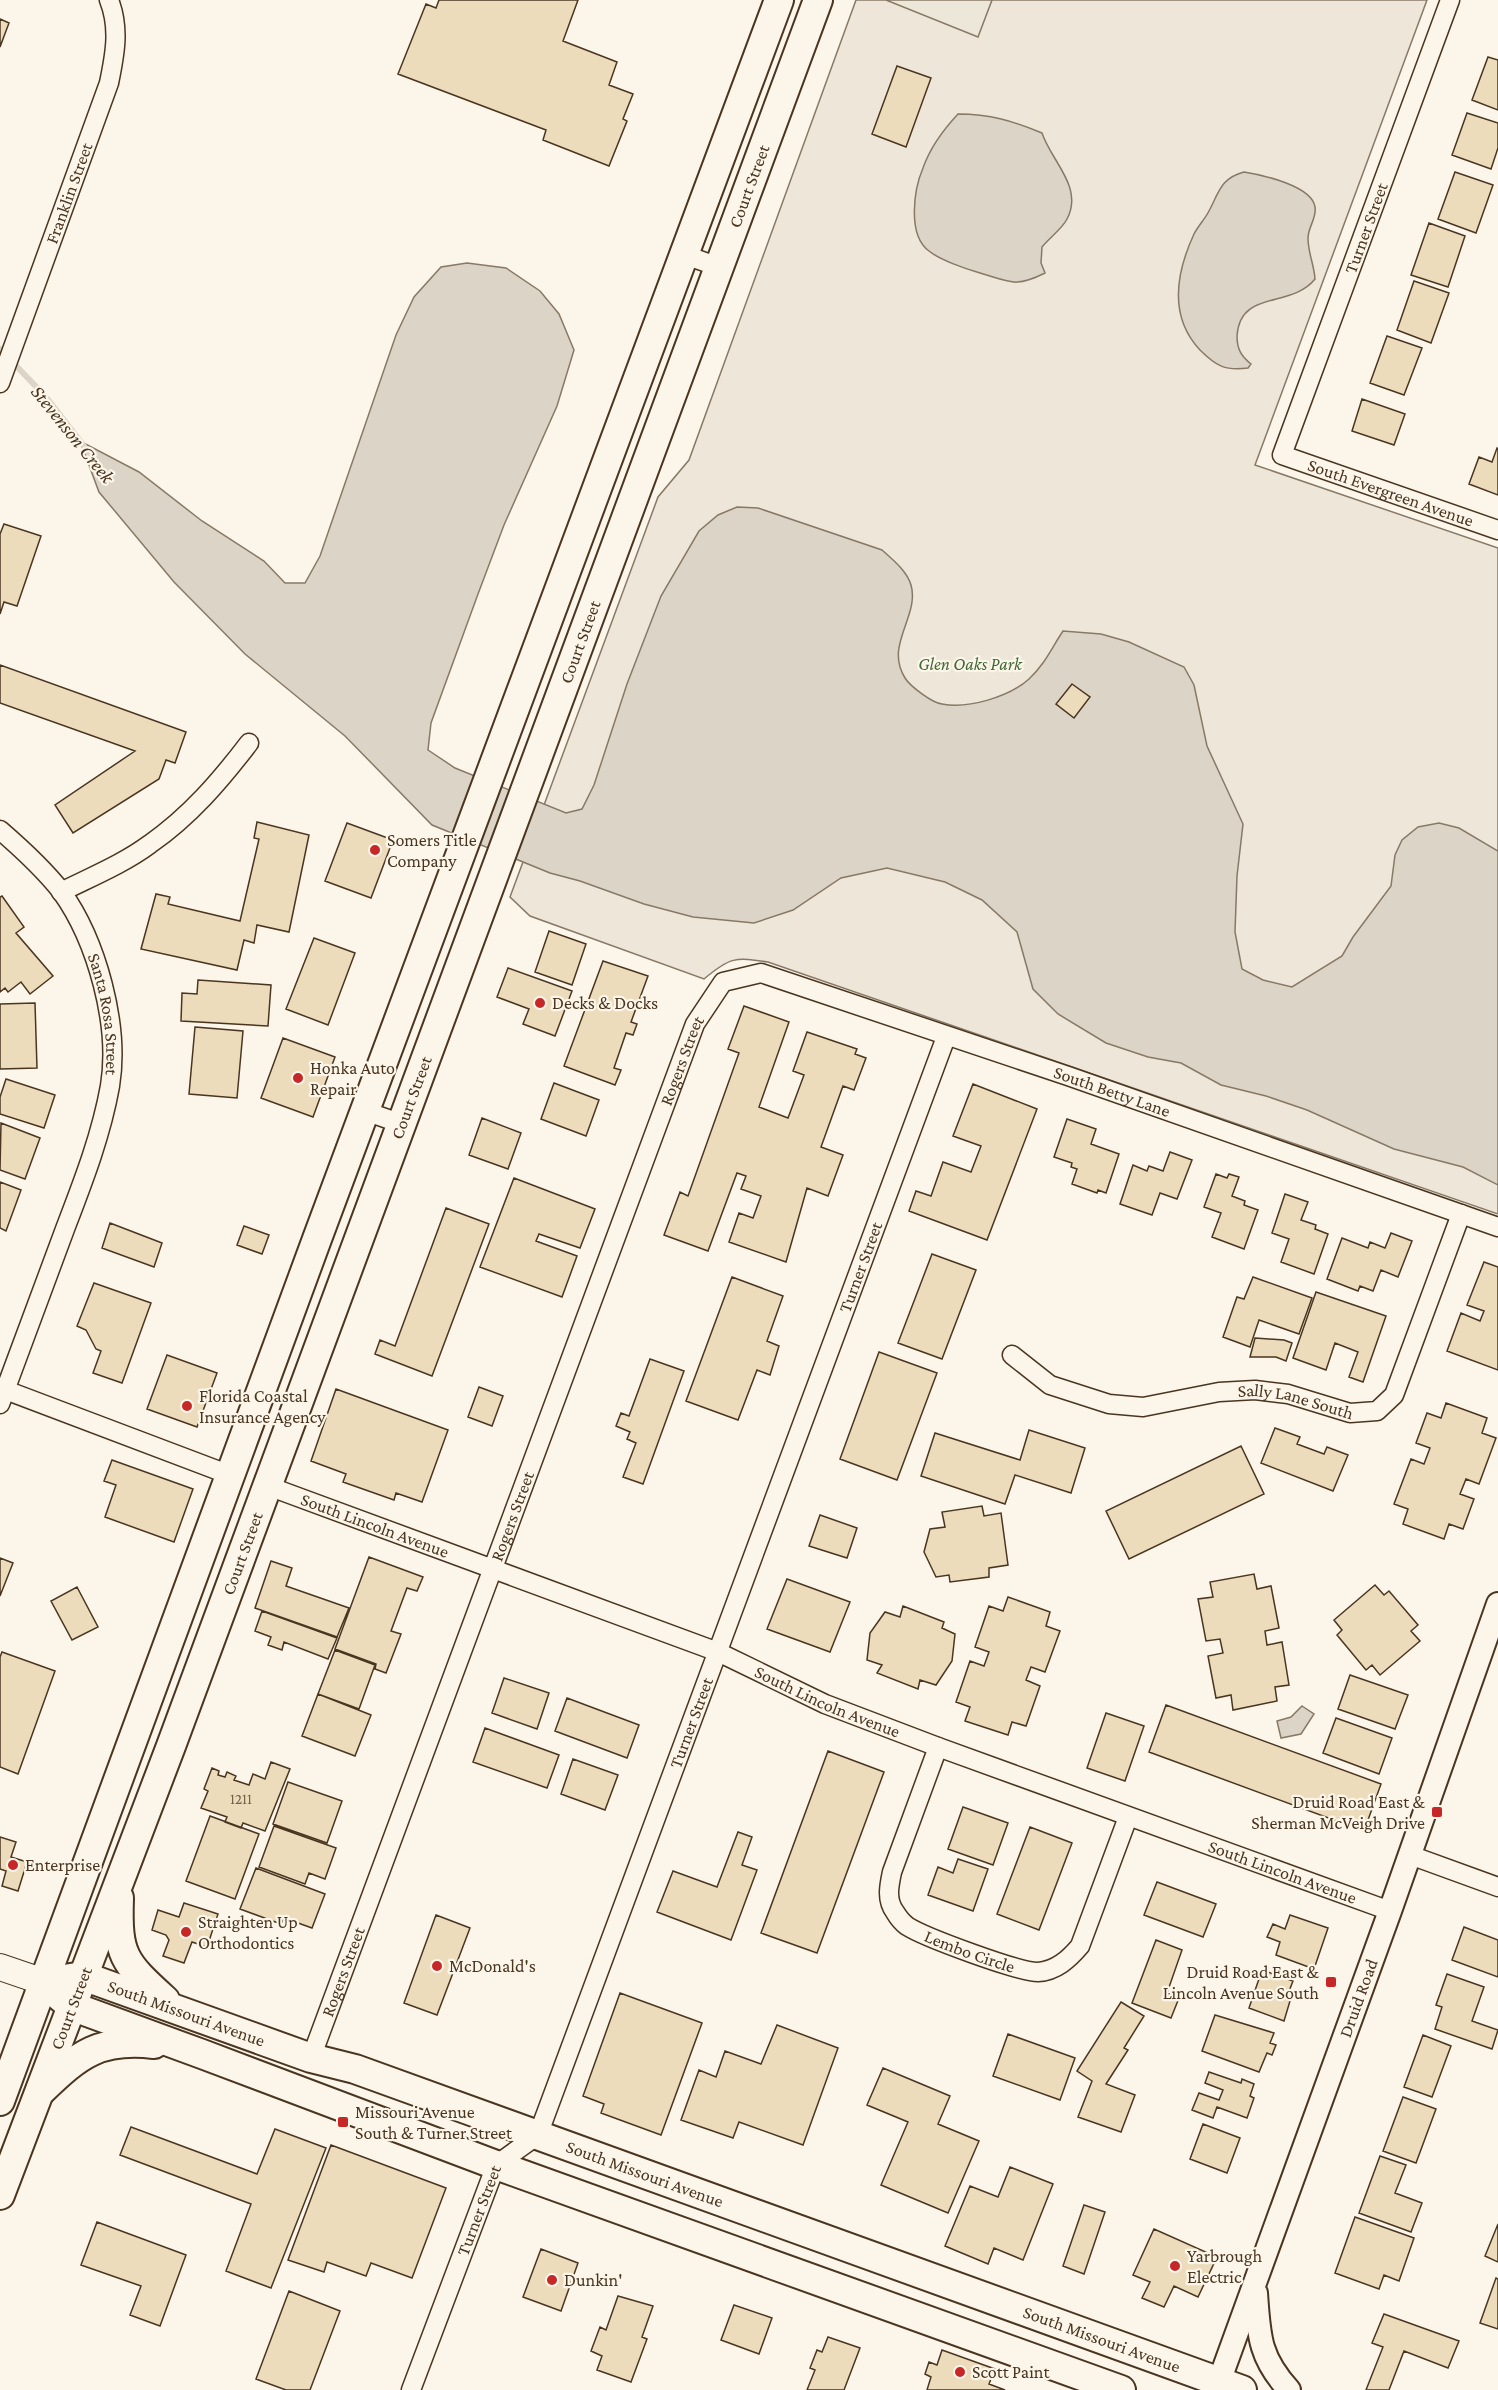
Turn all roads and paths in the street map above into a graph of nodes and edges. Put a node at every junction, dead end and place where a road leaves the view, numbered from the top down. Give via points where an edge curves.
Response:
1 (109, 0) edge
2 (779, 0) edge
3 (818, 0) edge
4 (1450, 0) edge
5 (685, 255) junction
6 (720, 267) junction
7 (0, 383) edge
8 (1282, 455) joint
9 (1498, 530) edge
10 (249, 743) dead end
11 (0, 830) edge
12 (62, 892) junction
13 (723, 982) joint
14 (946, 1037) junction
15 (365, 1111) junction
16 (402, 1124) junction
17 (1461, 1214) junction
18 (1498, 1227) edge
19 (317, 1239) junction
20 (1012, 1355) dead end
21 (2, 1394) edge
22 (230, 1475) junction
23 (268, 1486) junction
24 (491, 1568) junction
25 (1498, 1604) edge
26 (718, 1652) junction
27 (196, 1680) junction
28 (938, 1747) junction
29 (1128, 1817) junction
30 (1410, 1855) junction
31 (119, 1881) junction
32 (1498, 1887) edge
33 (1390, 1911) junction
34 (0, 1967) edge
35 (82, 1976) junction
36 (44, 1982) junction
37 (70, 2006) junction
38 (175, 2009) junction
39 (192, 2050) junction
40 (311, 2058) junction
41 (38, 2094) junction
42 (0, 2101) edge
43 (538, 2135) junction
44 (496, 2165) junction
45 (0, 2195) edge
46 (1255, 2286) junction
47 (1226, 2387) edge
48 (1114, 2388) edge
49 (411, 2390) edge
50 (1289, 2390) edge

1 - 7 street, Franklin Street via 115,16 116,50 109,83
2 - 5 main road, Court Street
3 - 6 main road, Court Street
4 - 8 street, Turner Street
5 - 6 street
5 - 15 main road, Court Street
6 - 16 main road, Court Street
8 - 9 street, South Evergreen Avenue
10 - 12 street via 188,814 149,846
11 - 12 street
12 - 21 street, Santa Rosa Street via 88,940 103,983 111,1037 110,1084 97,1143
13 - 14 street, South Betty Lane via 761,973
13 - 24 street, Rogers Street via 695,1024
14 - 17 street, South Betty Lane
14 - 26 street, Turner Street
15 - 16 street
15 - 19 main road, Court Street
16 - 23 main road, Court Street
17 - 18 street, South Betty Lane
17 - 20 street, Sally Lane South via 1394,1395 1377,1412 1350,1413 1288,1394 1255,1389 1143,1407 1109,1404 1050,1385
19 - 22 main road, Court Street
19 - 23 main road via 309,1314 265,1445
21 - 22 street
22 - 27 main road via 232,1527 197,1637
22 - 36 main road, Court Street
23 - 24 street, South Lincoln Avenue
23 - 27 main road, Court Street
24 - 26 street, South Lincoln Avenue
24 - 40 street, Rogers Street
25 - 30 street, Druid Road
26 - 28 street, South Lincoln Avenue via 825,1704
26 - 43 street, Turner Street
27 - 31 main road, Court Street
28 - 29 street, South Lincoln Avenue
28 - 29 street, Lembo Circle via 888,1892 893,1911 906,1925 923,1934 1020,1969 1039,1972 1054,1968 1080,1946
29 - 33 street, South Lincoln Avenue
30 - 32 street
30 - 33 street, Druid Road
31 - 35 main road, Court Street
31 - 38 main road via 118,1931 126,1961
33 - 46 street, Druid Road
34 - 36 main road, South Missouri Avenue
35 - 36 main road, South Missouri Avenue
35 - 37 main road, Court Street
35 - 38 main road, South Missouri Avenue
36 - 37 main road, South Missouri Avenue
36 - 42 main road, Court Street
37 - 39 main road, South Missouri Avenue
37 - 41 main road, Court Street
38 - 40 main road, South Missouri Avenue
39 - 41 main road via 134,2042 94,2049 74,2060
39 - 44 main road, South Missouri Avenue
40 - 43 main road, South Missouri Avenue via 355,2069
41 - 45 main road, Court Street
43 - 44 street, Turner Street
43 - 47 main road, South Missouri Avenue
44 - 48 main road, South Missouri Avenue
44 - 49 street, Turner Street
46 - 47 street, Druid Road
46 - 50 street via 1265,2358

